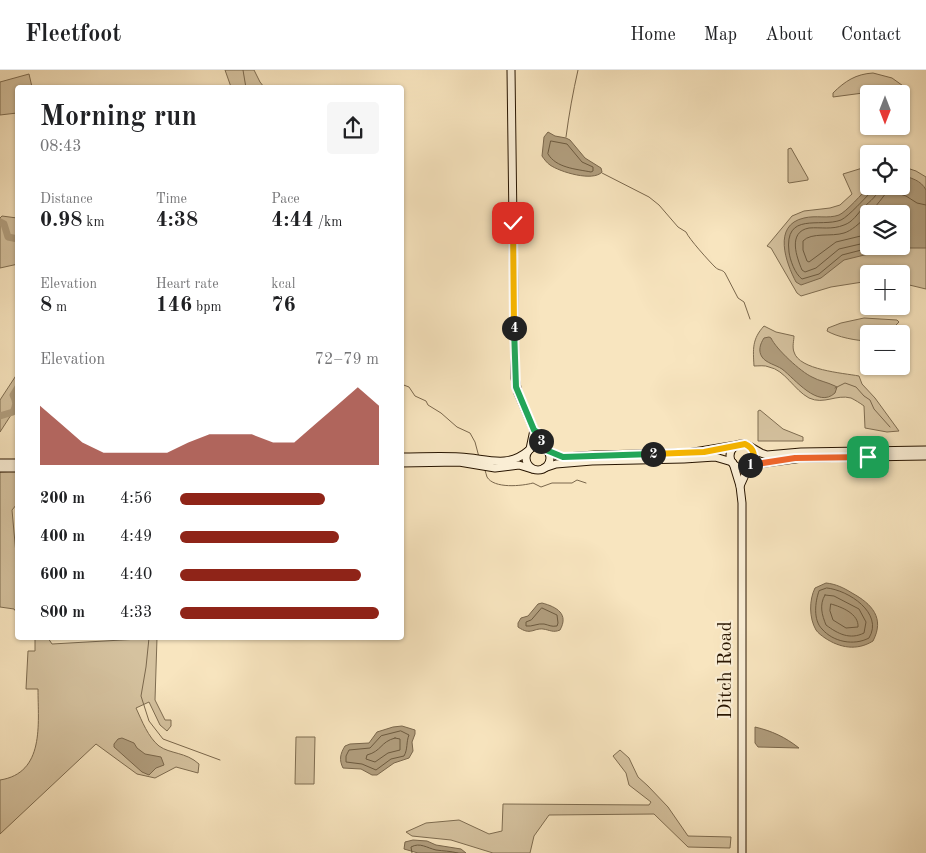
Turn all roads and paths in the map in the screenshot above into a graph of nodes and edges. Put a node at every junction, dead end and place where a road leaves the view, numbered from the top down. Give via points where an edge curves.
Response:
1 (511, 70) edge
2 (534, 430) junction
3 (737, 445) junction
4 (749, 446) junction
5 (545, 449) junction
6 (529, 450) junction
7 (926, 450) edge
8 (926, 456) edge
9 (404, 457) edge
10 (15, 462) edge
11 (476, 462) junction
12 (732, 462) junction
13 (0, 463) edge
14 (404, 463) edge
15 (489, 464) junction
16 (749, 465) junction
17 (0, 468) edge
18 (15, 468) edge
19 (544, 468) junction
20 (532, 469) junction
21 (740, 486) junction
22 (742, 853) edge

1 - 2 street via 515,378
2 - 5 street
2 - 6 street
3 - 4 street
3 - 5 street via 688,453 565,457
3 - 12 street via 731,450
4 - 7 street via 766,455
4 - 16 street via 754,455
5 - 6 street via 536,446
5 - 19 street via 549,461
6 - 15 street via 510,460
6 - 20 street via 526,459
8 - 16 street via 795,458
9 - 11 street via 454,456
10 - 13 street
11 - 14 street
11 - 15 street
12 - 16 street via 741,468
12 - 19 street via 718,457 597,460
12 - 21 street, Ditch Road
15 - 20 street
16 - 21 street, Ditch Road
17 - 18 street
19 - 20 street
21 - 22 street, Ditch Road

